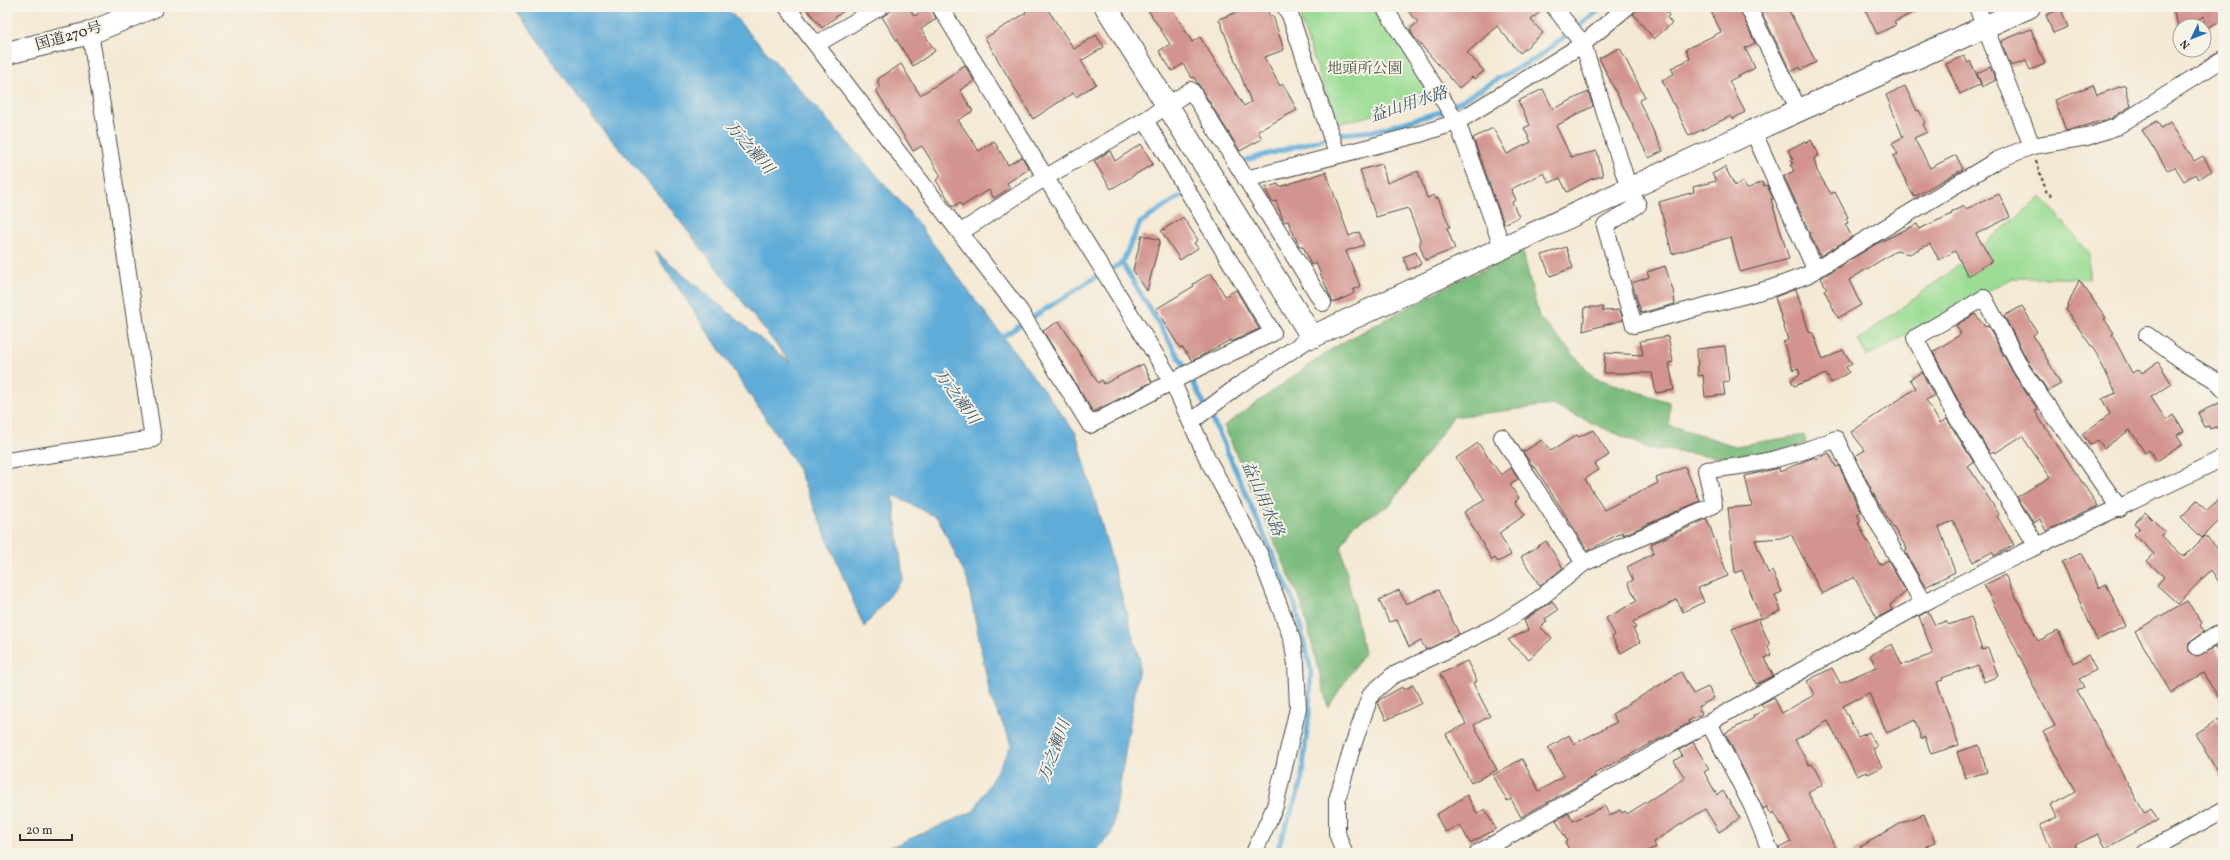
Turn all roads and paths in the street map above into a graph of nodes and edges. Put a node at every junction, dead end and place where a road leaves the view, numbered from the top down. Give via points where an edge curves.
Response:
1 (152, 7) edge
2 (787, 7) edge
3 (880, 7) edge
4 (940, 7) edge
5 (1106, 7) edge
6 (1384, 7) edge
7 (1627, 7) edge
8 (1748, 7) edge
9 (2029, 7) edge
10 (1291, 10) edge
11 (1558, 12) edge
12 (1981, 17) edge
13 (90, 33) junction
14 (1581, 41) junction
15 (817, 44) junction
16 (7, 53) edge
17 (2223, 59) edge
18 (1168, 106) junction
19 (1800, 110) junction
20 (1455, 118) junction
21 (1145, 120) junction
22 (1753, 131) junction
23 (2032, 146) junction
24 (1335, 149) junction
25 (1046, 177) junction
26 (1246, 179) junction
27 (1629, 189) junction
28 (2054, 197) dead end
29 (961, 232) junction
30 (1502, 249) junction
31 (1815, 269) junction
32 (1323, 303) dead end
33 (2147, 335) dead end
34 (1312, 337) junction
35 (1182, 377) junction
36 (2223, 389) edge
37 (1196, 418) junction
38 (1502, 437) dead end
39 (2223, 458) edge
40 (7, 461) edge
41 (2120, 509) junction
42 (2037, 546) junction
43 (1584, 563) junction
44 (1923, 603) junction
45 (2223, 631) edge
46 (2197, 647) dead end
47 (1709, 723) junction
48 (2223, 810) edge
49 (1254, 853) edge
50 (1344, 853) edge
51 (1478, 853) edge
52 (1771, 853) edge
53 (2145, 853) edge

1 - 13 main road, 国道270号
2 - 15 street
3 - 15 street
4 - 25 street
5 - 18 main road
6 - 20 street
7 - 14 street
8 - 19 street
9 - 12 main road
10 - 24 street
11 - 14 street
12 - 19 main road
12 - 23 street
13 - 16 main road, 国道270号
13 - 40 street via 153,439
14 - 20 street
14 - 27 street
15 - 29 street
17 - 23 street via 2116,127 2087,137
18 - 21 street
18 - 26 street via 1191,90
18 - 34 main road
19 - 22 main road
20 - 24 street via 1420,134
20 - 30 street
21 - 25 street
21 - 35 street via 1273,333
22 - 27 main road
22 - 31 street
23 - 28 path via 2046,191
23 - 31 street via 1997,160
24 - 26 street
25 - 29 street
25 - 35 street via 1114,285
26 - 32 street
27 - 30 main road
27 - 31 street via 1638,205 1605,226 1634,325 1772,288
29 - 35 street via 1020,311 1090,425
30 - 34 main road
33 - 36 street via 2214,380
34 - 37 street via 1215,402
35 - 37 street
37 - 49 street via 1208,460 1259,552 1292,639 1296,664 1298,708 1292,740 1275,806
38 - 43 street
39 - 41 street
41 - 42 street
41 - 42 street via 2022,370 1984,298 1914,338 1954,413
42 - 44 street
43 - 44 street via 1714,505 1706,470 1745,467 1782,458 1836,439 1872,512
43 - 50 street via 1539,599 1497,626 1392,676 1371,694 1337,800 1337,833
44 - 47 street
45 - 46 street
47 - 51 street
47 - 52 street via 1752,806
48 - 53 street

